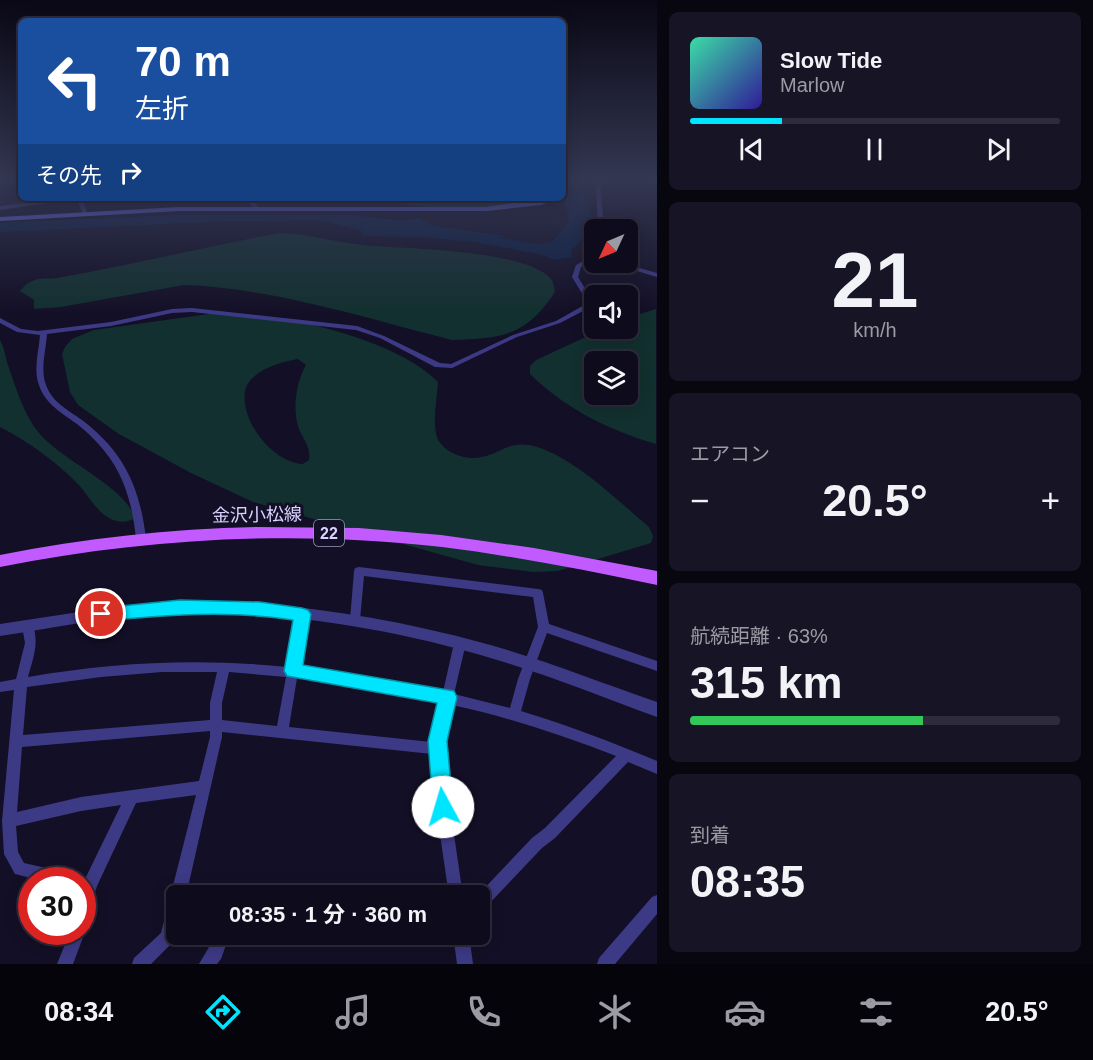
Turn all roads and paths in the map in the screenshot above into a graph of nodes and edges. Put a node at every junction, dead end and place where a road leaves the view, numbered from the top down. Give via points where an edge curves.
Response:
1 (584, 263) edge
2 (638, 270) edge
3 (657, 275) edge
4 (0, 320) edge
5 (44, 333) junction
6 (141, 536) junction
7 (0, 553) edge
8 (0, 561) edge
9 (657, 569) edge
10 (657, 578) edge
11 (302, 614) junction
12 (355, 620) junction
13 (28, 626) junction
14 (544, 627) junction
15 (0, 630) edge
16 (460, 643) junction
17 (530, 665) junction
18 (657, 666) edge
19 (224, 667) junction
20 (293, 671) junction
21 (21, 683) junction
22 (0, 687) edge
23 (447, 697) junction
24 (657, 710) edge
25 (514, 714) junction
26 (216, 725) junction
27 (282, 733) junction
28 (16, 742) junction
29 (437, 749) junction
30 (627, 754) junction
31 (657, 768) edge
32 (203, 787) junction
33 (132, 796) junction
34 (9, 820) junction
35 (19, 867) edge
36 (95, 867) edge
37 (180, 885) edge
38 (455, 885) edge
39 (490, 892) edge
40 (657, 902) edge
41 (166, 939) edge
42 (72, 945) edge
43 (218, 945) edge
44 (462, 945) edge
45 (65, 964) edge
46 (140, 964) edge
47 (207, 964) edge
48 (465, 964) edge
49 (605, 964) edge

1 - 5 street via 578,266 575,277 591,303 585,308 452,366 438,365 357,328 192,310
2 - 3 street
4 - 5 street via 20,331
5 - 6 street via 40,373 43,388 116,456 136,503
6 - 7 main road, 金沢小松線 / 22
6 - 8 main road, 金沢小松線 / 22
6 - 9 main road, 金沢小松線 / 22 via 227,527 369,527 534,546
6 - 10 main road, 金沢小松線 / 22 via 333,533 411,538 493,548
11 - 12 street
11 - 13 street via 260,608 180,607 139,609
11 - 20 street
12 - 14 street via 359,571 538,593
12 - 16 street
13 - 15 street
13 - 21 street via 31,643
14 - 17 street
14 - 18 street
16 - 17 street
16 - 23 street
17 - 24 street
17 - 25 street
19 - 20 street
19 - 21 street via 162,667
19 - 26 street via 216,703
20 - 23 street
20 - 27 street
21 - 22 street
21 - 28 street
23 - 25 street
23 - 29 street
25 - 30 street
26 - 27 street
26 - 28 street
26 - 32 street
27 - 29 street
28 - 34 street
29 - 38 street
30 - 31 street
30 - 39 street
32 - 33 street
32 - 37 street
33 - 34 street
33 - 36 street
34 - 35 street via 11,854
40 - 49 street
41 - 46 street
42 - 45 street
43 - 47 street
44 - 48 street

